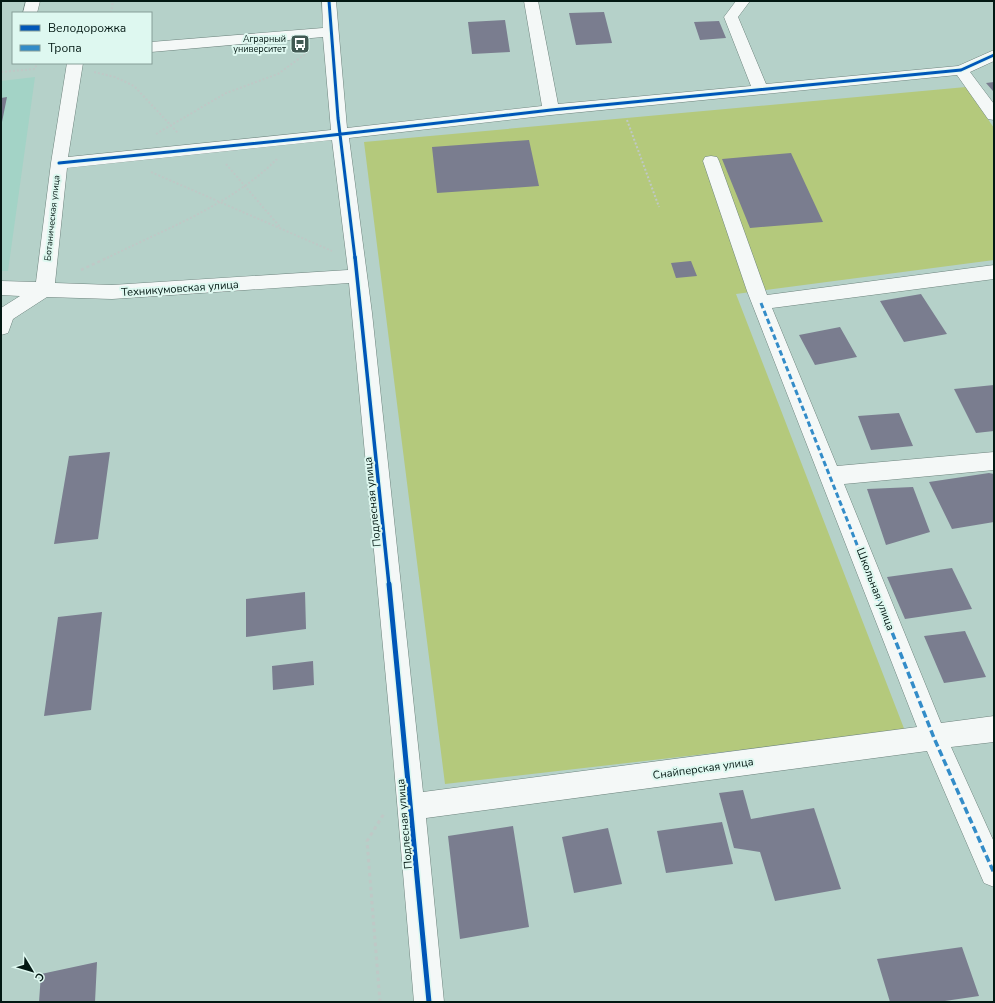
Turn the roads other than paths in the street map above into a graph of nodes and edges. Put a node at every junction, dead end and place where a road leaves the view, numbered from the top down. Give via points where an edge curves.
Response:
1 (33, 1) edge
2 (329, 1) edge
3 (531, 1) edge
4 (743, 1) edge
5 (30, 12) edge
6 (330, 32) junction
7 (152, 47) edge
8 (994, 55) edge
9 (74, 66) edge
10 (961, 70) junction
11 (761, 90) junction
12 (551, 110) junction
13 (994, 115) edge
14 (341, 134) junction
15 (710, 161) dead end
16 (59, 163) junction
17 (994, 272) edge
18 (358, 276) junction
19 (1, 288) edge
20 (44, 289) junction
21 (761, 303) junction
22 (1, 328) edge
23 (994, 461) edge
24 (831, 476) junction
25 (994, 730) edge
26 (934, 738) junction
27 (412, 807) junction
28 (994, 873) edge
29 (429, 1002) edge

1 - 5 street
2 - 6 street, Подлесная улица
3 - 12 street
4 - 11 street via 731,17
6 - 7 street
6 - 14 street, Подлесная улица
8 - 10 street
9 - 16 street, Ботаническая улица
10 - 11 street
10 - 13 street
11 - 12 street
12 - 14 street
14 - 16 street
14 - 18 street, Подлесная улица
15 - 21 street, Школьная улица
16 - 20 street, Ботаническая улица
17 - 21 street
18 - 20 street, Техникумовская улица via 112,292
18 - 27 street, Подлесная улица
19 - 20 street, Техникумовская улица
20 - 22 street via 4,315
21 - 24 street, Школьная улица
23 - 24 street
24 - 26 street, Школьная улица
25 - 26 street, Снайперская улица
26 - 27 street, Снайперская улица
26 - 28 street, Школьная улица
27 - 29 street, Подлесная улица

